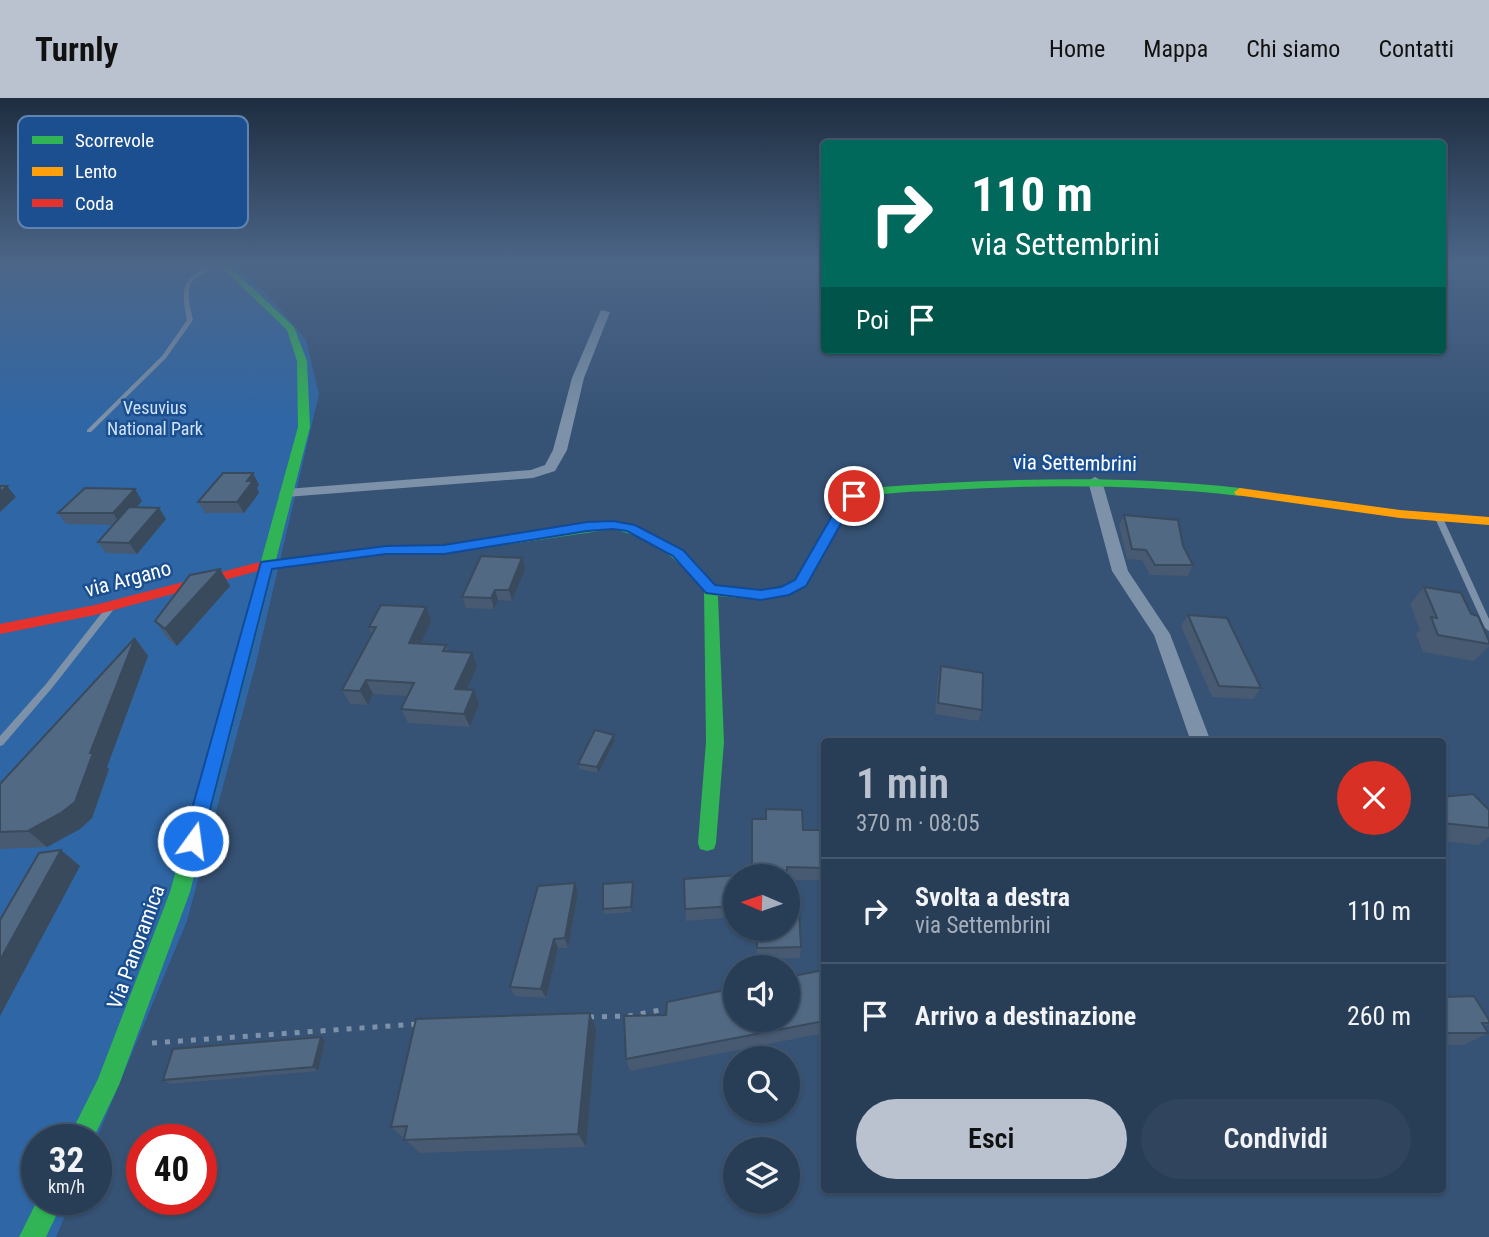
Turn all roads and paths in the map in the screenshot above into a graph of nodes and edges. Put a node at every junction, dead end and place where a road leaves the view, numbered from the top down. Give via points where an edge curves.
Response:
1 (189, 315) edge
2 (276, 315) edge
3 (604, 315) edge
4 (89, 431) dead end
5 (1095, 481) junction
6 (286, 493) junction
7 (1438, 516) junction
8 (1489, 521) edge
9 (265, 565) junction
10 (711, 590) junction
11 (112, 606) junction
12 (1489, 628) edge
13 (0, 629) edge
14 (1200, 738) edge
15 (0, 742) edge
16 (707, 843) dead end
17 (682, 1005) edge
18 (575, 1017) edge
19 (426, 1023) edge
20 (122, 1045) junction
21 (88, 1124) edge
22 (43, 1215) edge
23 (32, 1237) edge

1 - 4 lane via 190,320 164,357
2 - 6 street, Via Panoramica via 291,329 303,361 304,427
3 - 6 street via 550,468 533,474
5 - 7 street, via Settembrini via 1231,491
5 - 10 street, via Settembrini via 985,483 854,496 846,502 801,583 784,592 761,595
5 - 14 street via 1120,571 1163,634
6 - 9 street, Via Panoramica
7 - 8 street, via Settembrini
7 - 12 lane
9 - 10 street via 386,550 444,550 613,525 630,528 678,553
9 - 11 street, via Argano
9 - 20 street, Via Panoramica via 180,892
10 - 16 street via 715,742
11 - 13 street, via Argano
11 - 15 lane
17 - 18 path via 629,1016
19 - 20 path
20 - 21 street, Via Panoramica
22 - 23 street

